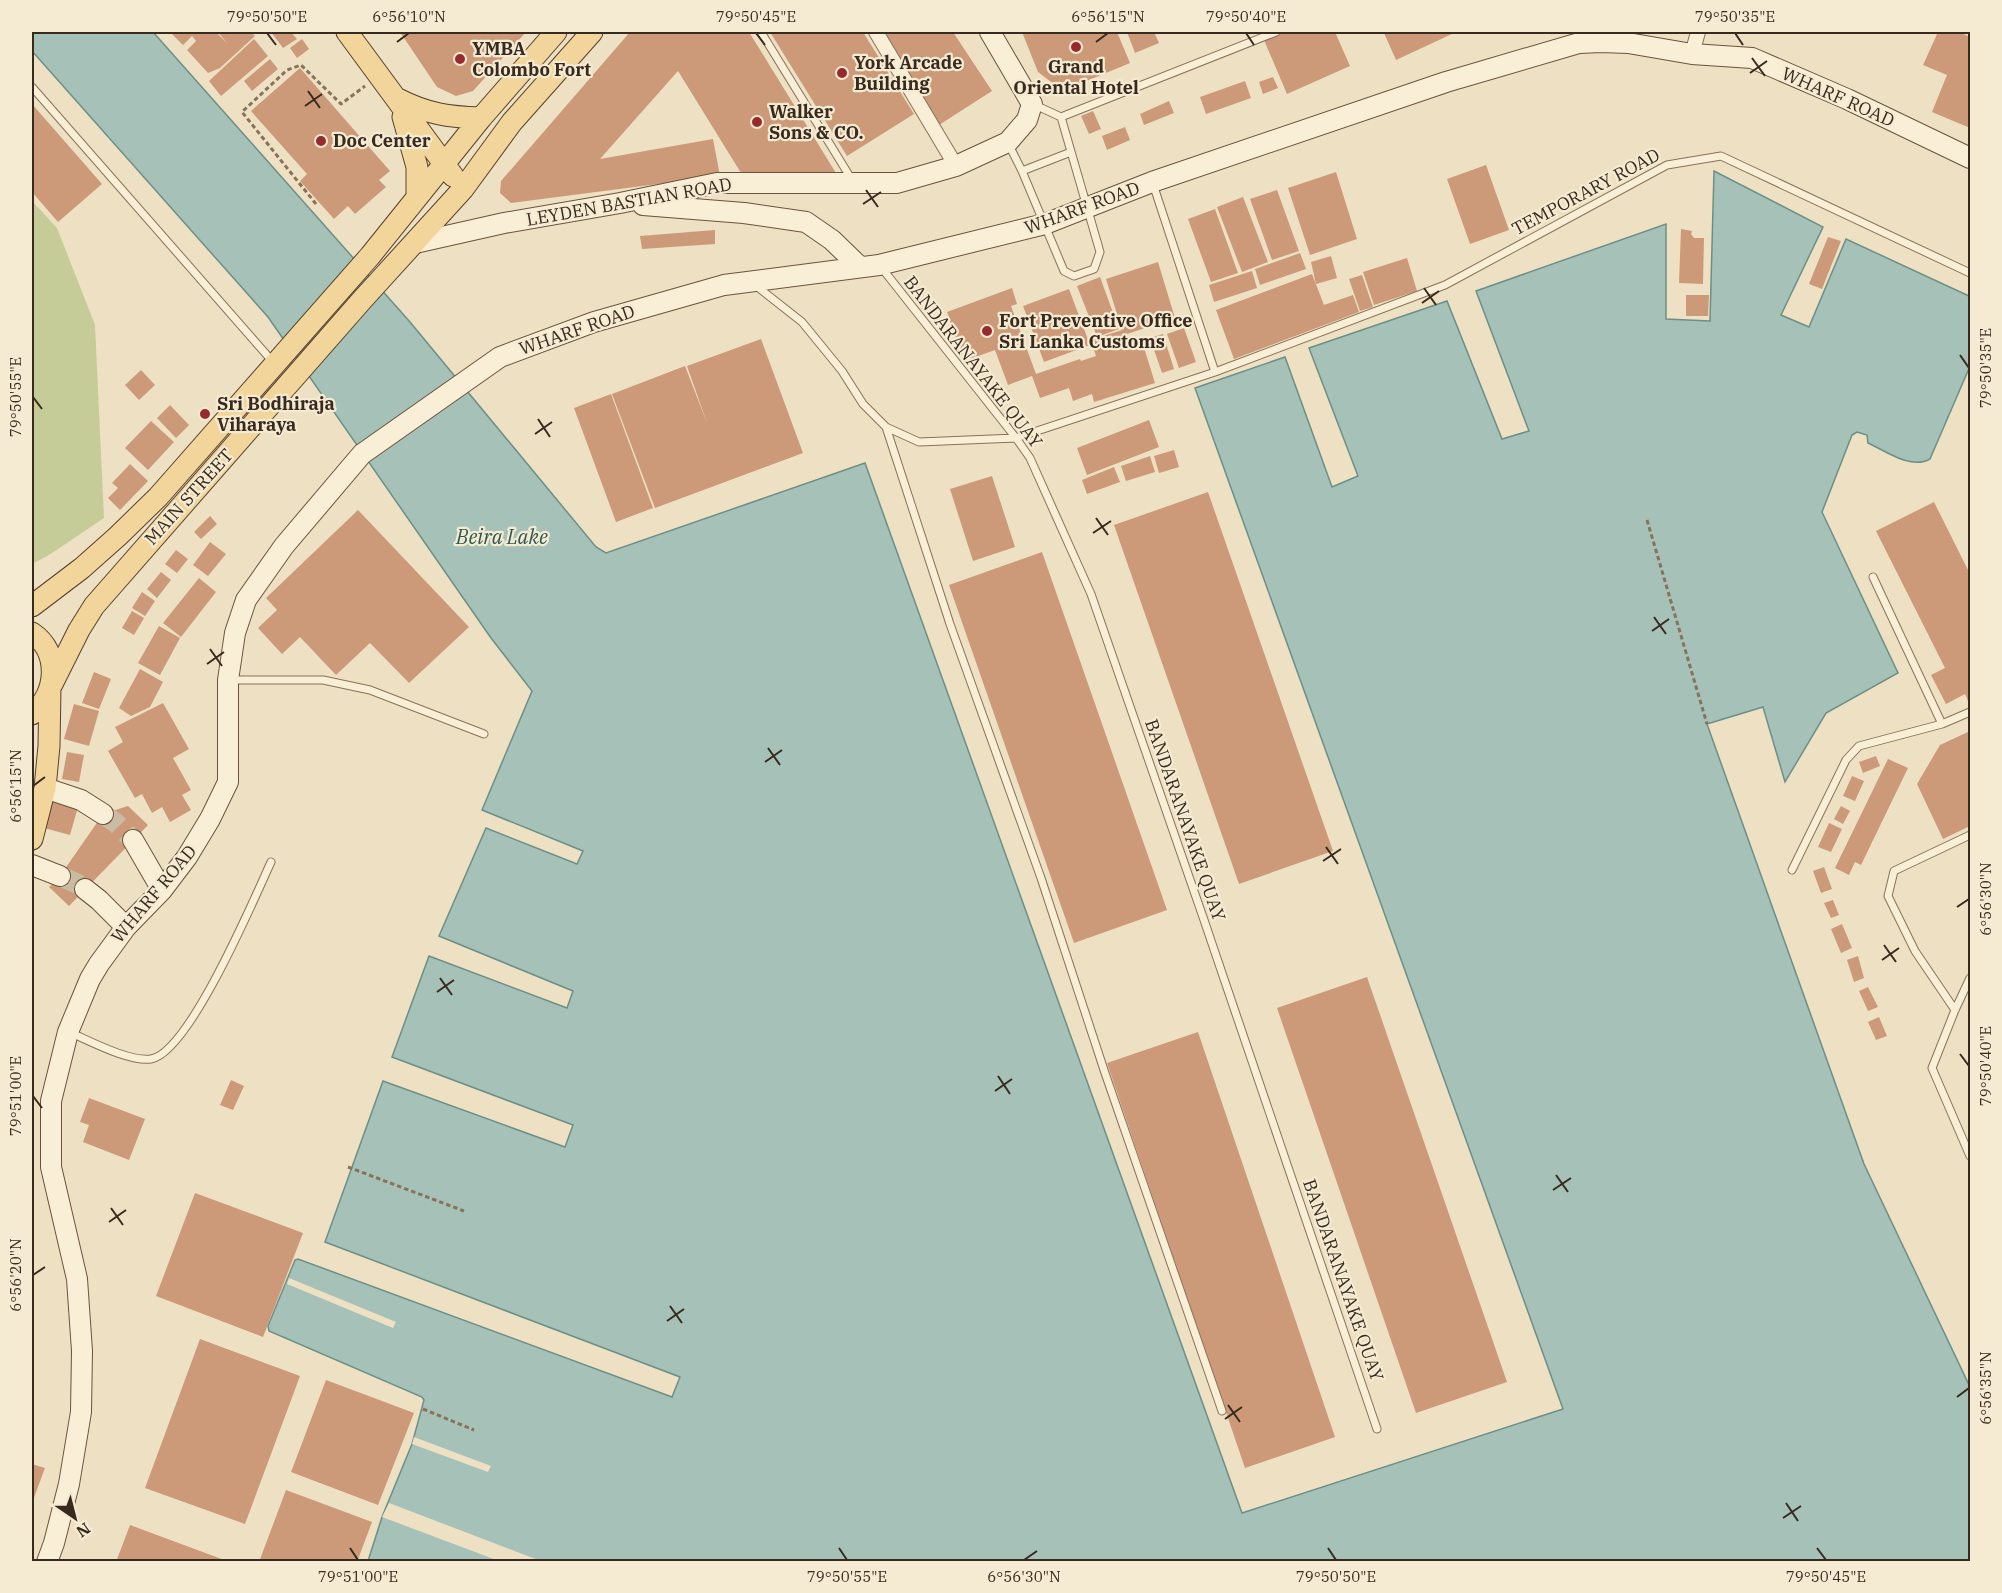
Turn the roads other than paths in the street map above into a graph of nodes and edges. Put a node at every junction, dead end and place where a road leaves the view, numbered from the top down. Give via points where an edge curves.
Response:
1 (347, 32) edge
2 (556, 32) edge
3 (592, 32) edge
4 (761, 32) edge
5 (876, 32) edge
6 (990, 32) edge
7 (1276, 32) edge
8 (1698, 32) edge
9 (1692, 54) junction
10 (32, 87) edge
11 (398, 99) junction
12 (1032, 104) junction
13 (1061, 117) junction
14 (481, 118) junction
15 (1008, 142) junction
16 (1071, 152) junction
17 (1971, 158) edge
18 (444, 166) junction
19 (956, 166) junction
20 (1022, 171) junction
21 (853, 182) junction
22 (1152, 182) junction
23 (463, 189) junction
24 (417, 197) junction
25 (620, 203) junction
26 (1088, 206) junction
27 (1045, 225) junction
28 (415, 243) junction
29 (870, 266) junction
30 (1971, 273) edge
31 (750, 282) junction
32 (279, 359) junction
33 (1215, 372) junction
34 (886, 427) junction
35 (1016, 438) junction
36 (1873, 577) dead end
37 (32, 606) edge
38 (32, 633) edge
39 (228, 680) junction
40 (51, 686) junction
41 (1971, 712) edge
42 (32, 714) edge
43 (1942, 724) junction
44 (484, 734) dead end
45 (45, 788) junction
46 (103, 814) tunnel mouth
47 (32, 833) edge
48 (1971, 835) edge
49 (133, 840) tunnel mouth
50 (271, 862) dead end
51 (32, 865) edge
52 (1792, 870) dead end
53 (60, 876) tunnel mouth
54 (85, 889) tunnel mouth
55 (162, 890) junction
56 (126, 927) junction
57 (1971, 978) edge
58 (1955, 1010) junction
59 (68, 1032) junction
60 (1971, 1156) edge
61 (1222, 1411) dead end
62 (1377, 1429) dead end
63 (47, 1562) edge

1 - 11 main road
2 - 14 main road, MAIN STREET
3 - 23 main road, MAIN STREET via 512,122
4 - 21 lane
5 - 19 street
6 - 12 main road
7 - 13 lane
8 - 9 street
9 - 17 main road, WHARF ROAD via 1752,58
9 - 22 main road, WHARF ROAD via 1628,43 1579,43 1446,82
10 - 32 lane
11 - 14 main road via 417,110
11 - 18 main road
11 - 24 main road via 417,167
12 - 13 lane
12 - 15 main road, LEYDEN BASTIAN ROAD via 1027,120
13 - 16 lane
14 - 18 main road, MAIN STREET
15 - 19 main road, LEYDEN BASTIAN ROAD
15 - 20 lane
16 - 20 lane
16 - 26 lane
18 - 23 main road
18 - 24 main road, MAIN STREET
19 - 21 main road, LEYDEN BASTIAN ROAD via 897,183
20 - 27 lane
21 - 25 main road, LEYDEN BASTIAN ROAD via 717,183
22 - 26 main road, WHARF ROAD
22 - 33 lane
23 - 28 main road, MAIN STREET
24 - 32 main road, MAIN STREET
25 - 28 main road, LEYDEN BASTIAN ROAD
25 - 29 main road via 806,222
26 - 27 main road, WHARF ROAD
26 - 27 lane via 1101,252 1094,269 1074,276 1064,271
27 - 29 main road, WHARF ROAD
28 - 40 main road, MAIN STREET via 94,606
29 - 31 main road, WHARF ROAD
29 - 35 lane, BANDARANAYAKE QUAY
30 - 33 lane, TEMPORARY ROAD via 1720,156 1667,165 1445,285
31 - 34 lane via 802,322 863,404
31 - 39 main road, WHARF ROAD via 724,285 594,322 500,357 362,453 284,546 246,600 235,633
32 - 37 main road, MAIN STREET via 173,480 118,536
33 - 35 lane, TEMPORARY ROAD
34 - 35 lane, TEMPORARY ROAD via 920,442
34 - 61 lane via 950,624
35 - 62 lane, BANDARANAYAKE QUAY via 1030,458 1091,594
36 - 43 lane
38 - 40 main road via 47,650 52,666
39 - 44 lane via 323,680 370,690
39 - 55 main road, WHARF ROAD via 228,782 199,839
40 - 42 main road, MAIN STREET
40 - 45 main road
41 - 43 lane
43 - 52 lane via 1859,746 1846,760
45 - 46 main road via 81,800
45 - 47 main road
48 - 58 lane via 1894,871 1888,896 1915,951
49 - 55 main road
50 - 59 lane via 218,975 165,1053 152,1059 134,1059
51 - 53 main road
54 - 56 main road
55 - 56 main road, WHARF ROAD
56 - 59 main road, WHARF ROAD via 90,979
57 - 58 lane
58 - 60 lane via 1932,1068
59 - 63 main road, WHARF ROAD via 51,1101 51,1167 77,1279 81,1412 69,1484

